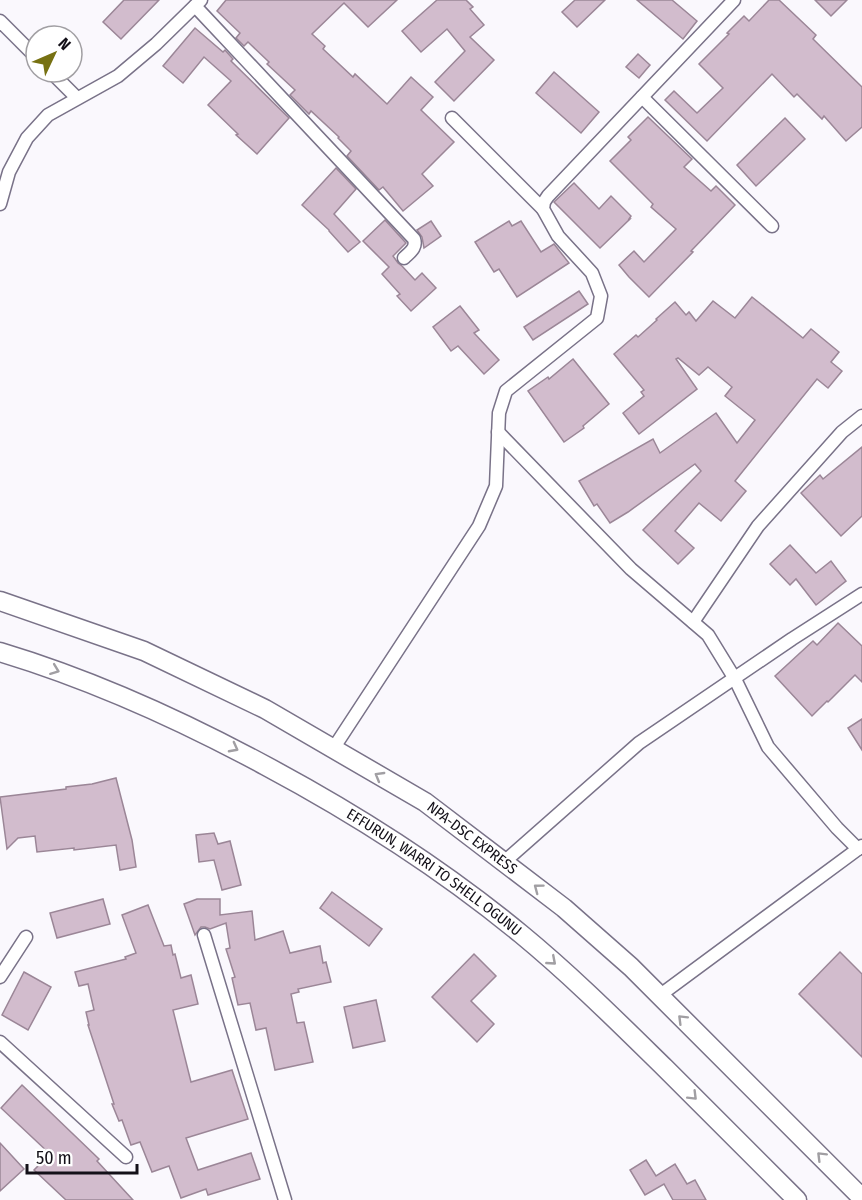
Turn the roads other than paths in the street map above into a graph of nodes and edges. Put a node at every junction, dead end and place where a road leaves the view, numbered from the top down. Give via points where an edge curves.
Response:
1 (734, 0) edge
2 (198, 3) edge
3 (0, 21) edge
4 (24, 45) edge
5 (63, 84) edge
6 (642, 97) junction
7 (77, 98) junction
8 (452, 118) dead end
9 (0, 204) edge
10 (543, 209) junction
11 (772, 226) dead end
12 (404, 258) dead end
13 (862, 416) edge
14 (498, 432) junction
15 (862, 594) edge
16 (0, 601) edge
17 (693, 622) junction
18 (0, 652) edge
19 (735, 679) junction
20 (333, 749) junction
21 (860, 847) edge
22 (504, 862) junction
23 (204, 935) dead end
24 (26, 937) dead end
25 (0, 977) edge
26 (660, 996) junction
27 (0, 1042) edge
28 (126, 1157) dead end
29 (862, 1198) edge
30 (793, 1199) edge
31 (285, 1200) edge

1 - 6 street
2 - 7 street via 118,76
2 - 12 street via 414,239 414,247
3 - 4 street
5 - 7 street
6 - 10 street via 548,196
6 - 11 street
7 - 9 street via 48,115 27,138 9,172
8 - 10 street
10 - 14 street via 558,236 592,273 601,296 597,318 506,392
13 - 17 street via 842,432 758,526
14 - 17 street via 631,569
14 - 20 street via 496,486 479,526
15 - 19 street
16 - 20 main road, NPA-DSC EXPRESS via 144,651 265,709
17 - 19 street via 708,635
18 -> 30 main road, EFFURUN, WARRI TO SHELL OGUNU via 136,702 222,742 304,786 450,879 585,989
19 - 21 street via 768,747 837,828
19 - 22 street via 639,743
22 -> 20 main road, NPA-DSC EXPRESS via 425,802
21 - 26 street
26 -> 22 main road, NPA-DSC EXPRESS via 564,908
23 - 31 street
24 - 25 street
29 -> 26 main road, NPA-DSC EXPRESS
27 - 28 street

